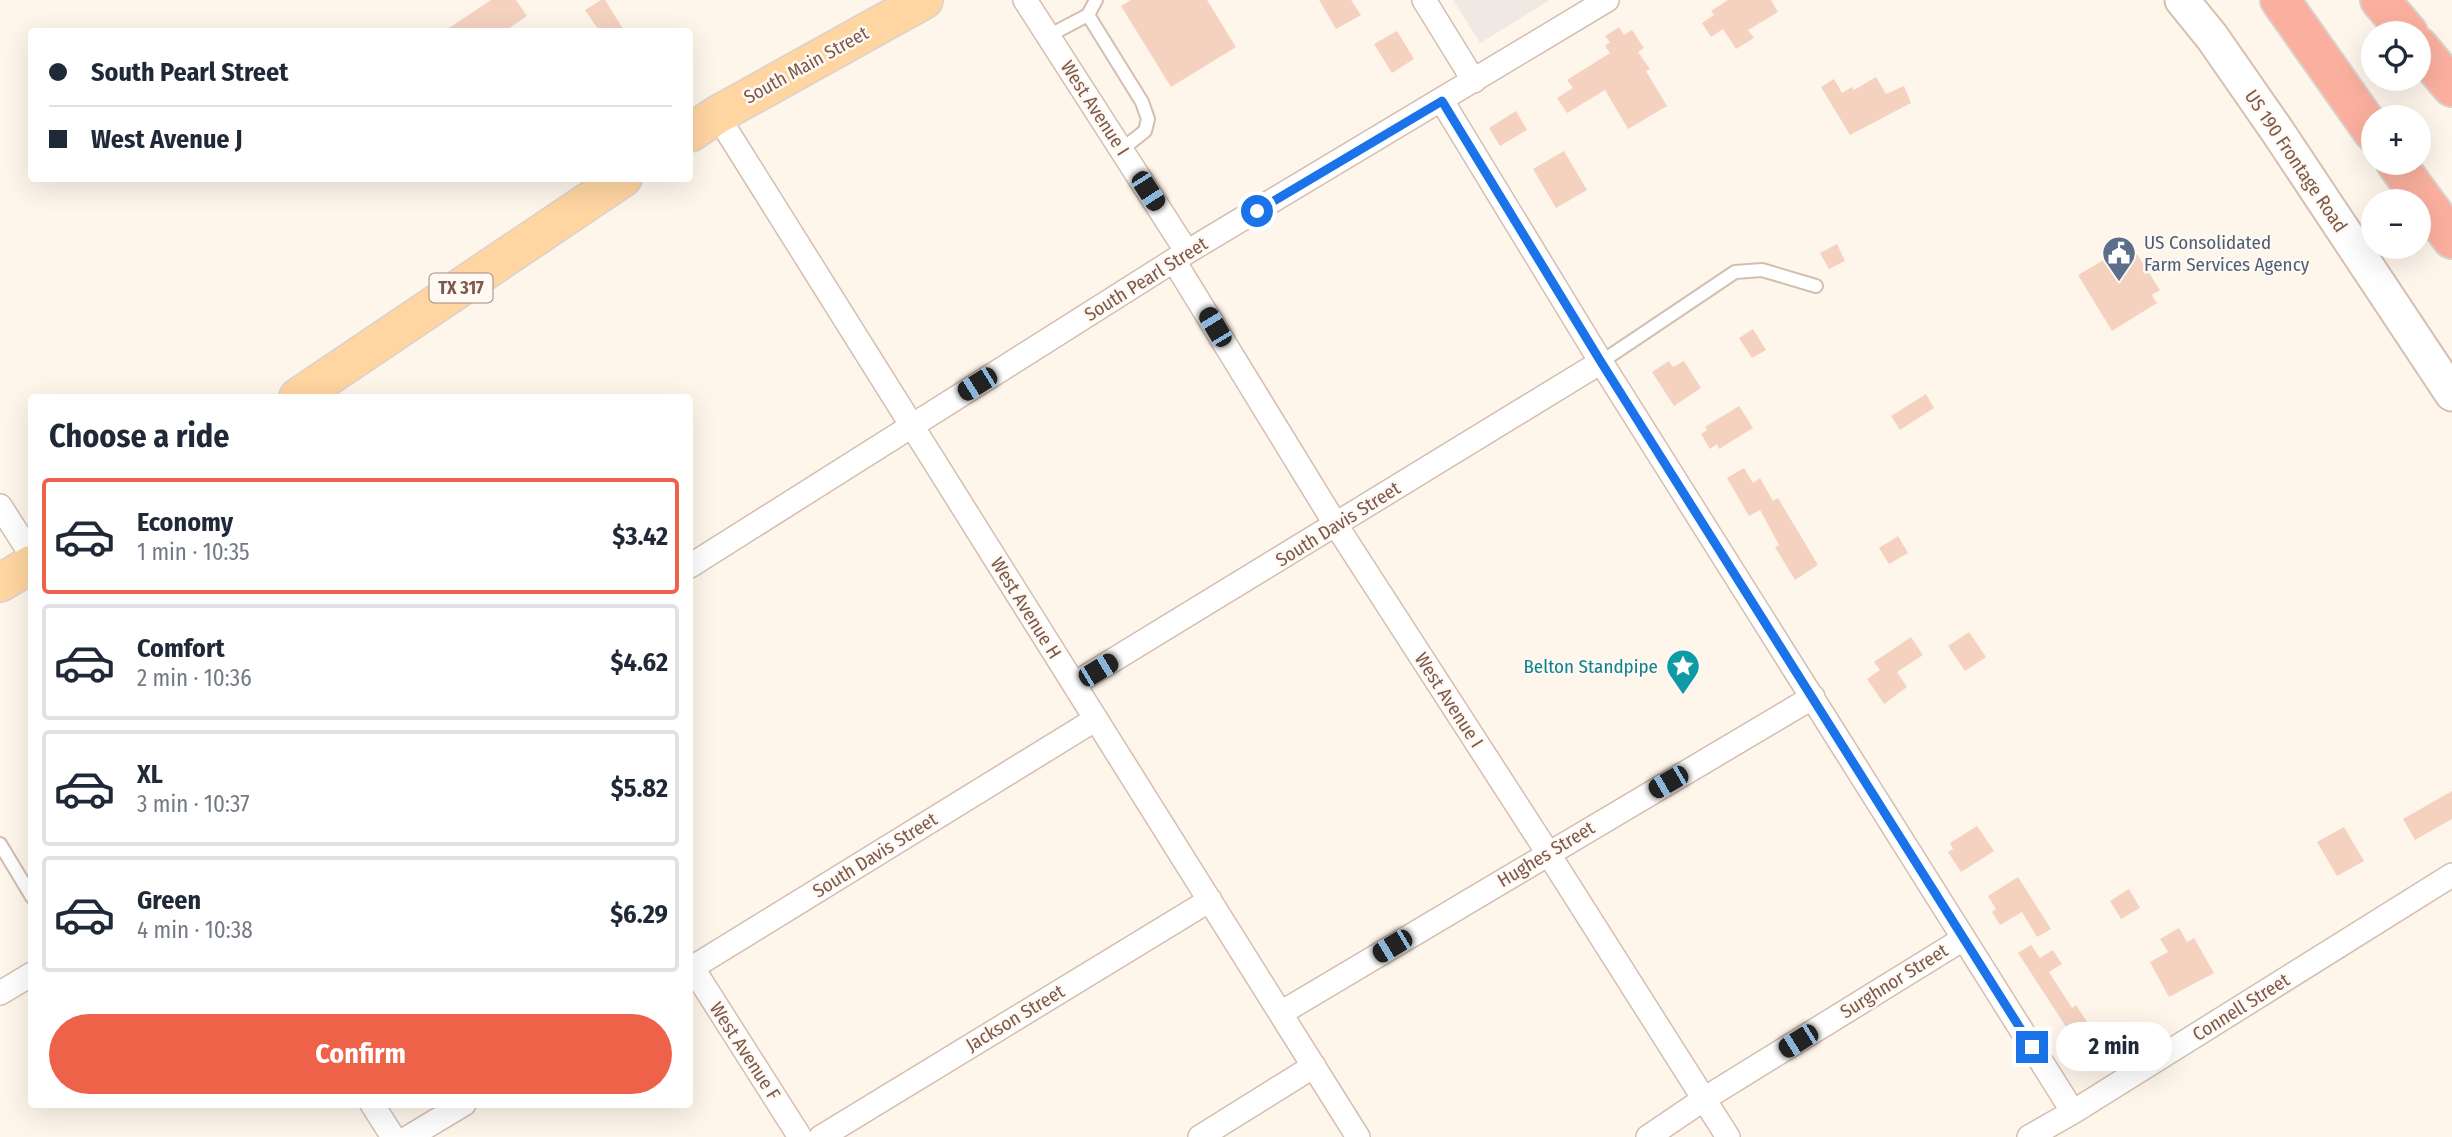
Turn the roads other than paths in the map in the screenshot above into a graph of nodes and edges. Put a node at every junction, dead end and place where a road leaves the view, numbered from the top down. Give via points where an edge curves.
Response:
1 (924, 0) edge
2 (1025, 0) edge
3 (1096, 0) edge
4 (1423, 0) edge
5 (1607, 0) edge
6 (2182, 0) edge
7 (2280, 0) edge
8 (2380, 0) edge
9 (1581, 7) edge
10 (1088, 15) junction
11 (2398, 21) edge
12 (1048, 36) junction
13 (2431, 62) edge
14 (1474, 81) junction
15 (2452, 87) edge
16 (1442, 101) junction
17 (2361, 115) edge
18 (703, 124) edge
19 (1121, 150) junction
20 (2405, 175) edge
21 (617, 182) edge
22 (2452, 239) edge
23 (1181, 256) junction
24 (1815, 286) dead end
25 (1601, 362) junction
26 (317, 392) edge
27 (2452, 394) edge
28 (911, 425) junction
29 (0, 506) edge
30 (1336, 525) junction
31 (28, 550) edge
32 (693, 564) edge
33 (28, 566) edge
34 (0, 583) edge
35 (1074, 684) junction
36 (1813, 697) junction
37 (1096, 719) junction
38 (0, 844) edge
39 (1548, 853) junction
40 (2452, 875) edge
41 (28, 890) edge
42 (1210, 900) junction
43 (1963, 939) junction
44 (693, 965) edge
45 (693, 972) edge
46 (28, 976) edge
47 (0, 993) edge
48 (1281, 1013) junction
49 (1314, 1066) junction
50 (1704, 1099) junction
51 (375, 1108) edge
52 (457, 1108) edge
53 (2073, 1112) junction
54 (393, 1137) edge
55 (409, 1137) edge
56 (800, 1137) edge
57 (821, 1137) edge
58 (1200, 1137) edge
59 (1358, 1137) edge
60 (1648, 1137) edge
61 (1728, 1137) edge
62 (2029, 1137) edge

1 - 18 main road, South Main Street
2 - 12 street, West Avenue I
3 - 10 lane
4 - 14 street
5 - 9 street, South Pearl Street
6 - 27 main road, US 190 Frontage Road via 2278,132
7 - 17 highway
8 - 11 highway
9 - 14 street, South Pearl Street
10 - 12 lane
10 - 19 lane via 1148,119 1145,131
12 - 19 street, West Avenue I
13 - 15 highway
14 - 16 street, South Pearl Street
16 - 23 street, South Pearl Street
16 - 25 street
18 - 28 street, West Avenue H
19 - 23 street, West Avenue I
20 - 22 highway
21 - 26 main road, TX 317
23 - 28 street, South Pearl Street
23 - 30 street, West Avenue I
24 - 25 lane via 1762,270 1735,272
25 - 30 street, South Davis Street
25 - 36 street
28 - 32 street, South Pearl Street
28 - 35 street, West Avenue H
29 - 31 street
30 - 35 street, South Davis Street
30 - 39 street, West Avenue I
33 - 34 main road
35 - 37 street, West Avenue H
36 - 39 street, Hughes Street
36 - 43 street
37 - 42 street, West Avenue H
37 - 44 street, South Davis Street
38 - 41 lane
39 - 48 street, Hughes Street
39 - 50 street, West Avenue I
40 - 53 street, Connell Street
42 - 48 street, West Avenue H
42 - 57 street, Jackson Street
43 - 50 street, Surghnor Street
43 - 53 street
45 - 56 street, West Avenue F
46 - 47 street
48 - 49 street, West Avenue H
49 - 58 street
49 - 59 street, West Avenue H
50 - 60 street, Surghnor Street
50 - 61 street, West Avenue I
51 - 54 street
52 - 55 street
53 - 62 street, Connell Street

